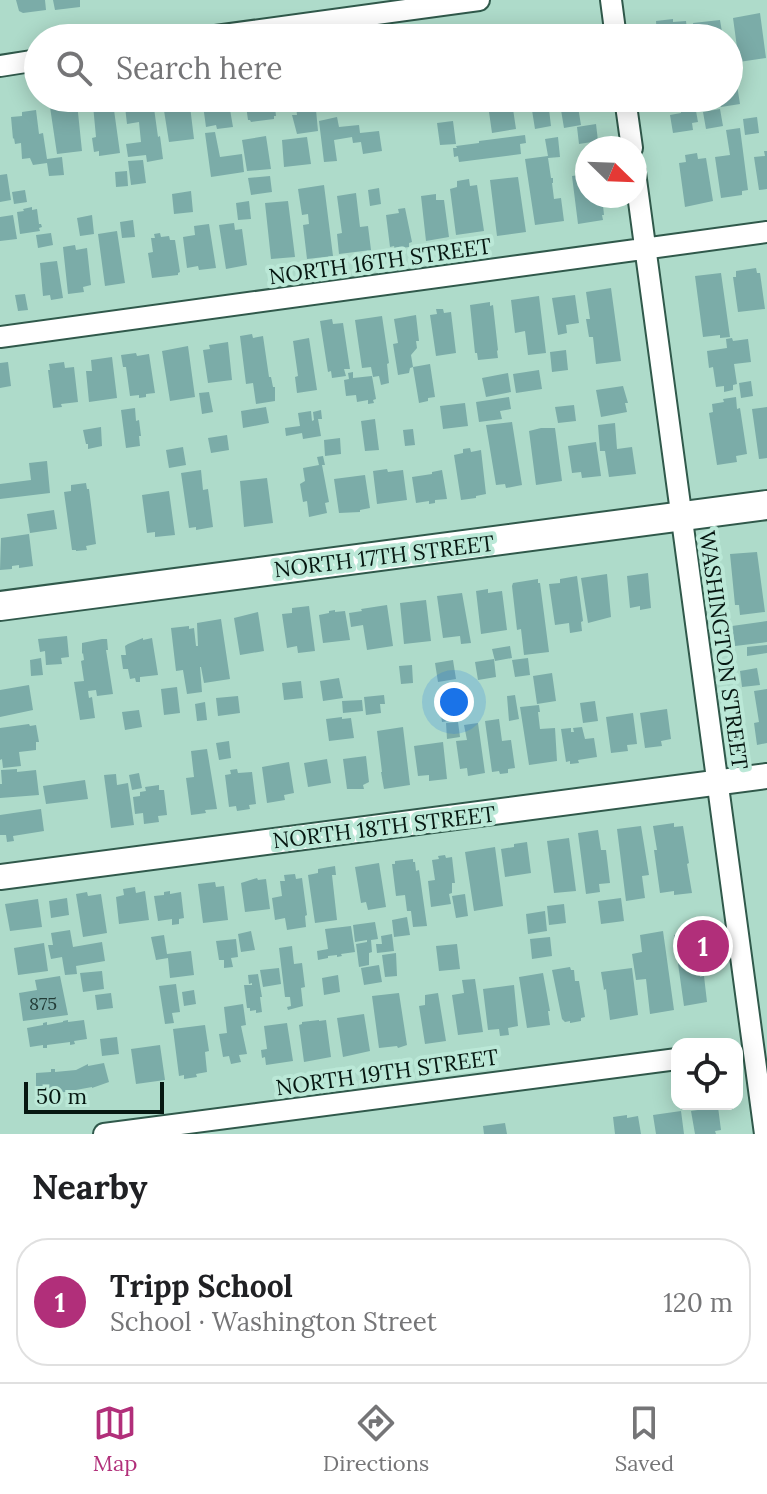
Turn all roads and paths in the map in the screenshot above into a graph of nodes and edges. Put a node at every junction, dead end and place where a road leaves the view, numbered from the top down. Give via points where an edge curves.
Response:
1 (479, 0) edge
2 (611, 0) edge
3 (303, 24) edge
4 (614, 24) edge
5 (24, 62) edge
6 (0, 66) edge
7 (627, 112) edge
8 (630, 136) edge
9 (640, 208) edge
10 (767, 232) edge
11 (645, 249) junction
12 (0, 337) edge
13 (767, 505) edge
14 (681, 517) junction
15 (0, 606) edge
16 (767, 776) edge
17 (718, 783) junction
18 (0, 877) edge
19 (753, 1048) edge
20 (671, 1060) edge
21 (104, 1134) edge
22 (765, 1134) edge

1 - 3 street
2 - 4 street
5 - 6 street
7 - 8 street
9 - 11 street, WASHINGTON STREET
10 - 11 street, NORTH 16TH STREET
11 - 12 street, NORTH 16TH STREET
11 - 14 street, WASHINGTON STREET
13 - 14 main road, NORTH 17TH STREET
14 - 15 main road, NORTH 17TH STREET
14 - 17 street, WASHINGTON STREET
16 - 17 street, NORTH 18TH STREET
17 - 18 street, NORTH 18TH STREET
17 - 19 street, WASHINGTON STREET
19 - 22 street, WASHINGTON STREET
20 - 21 street, NORTH 19TH STREET

